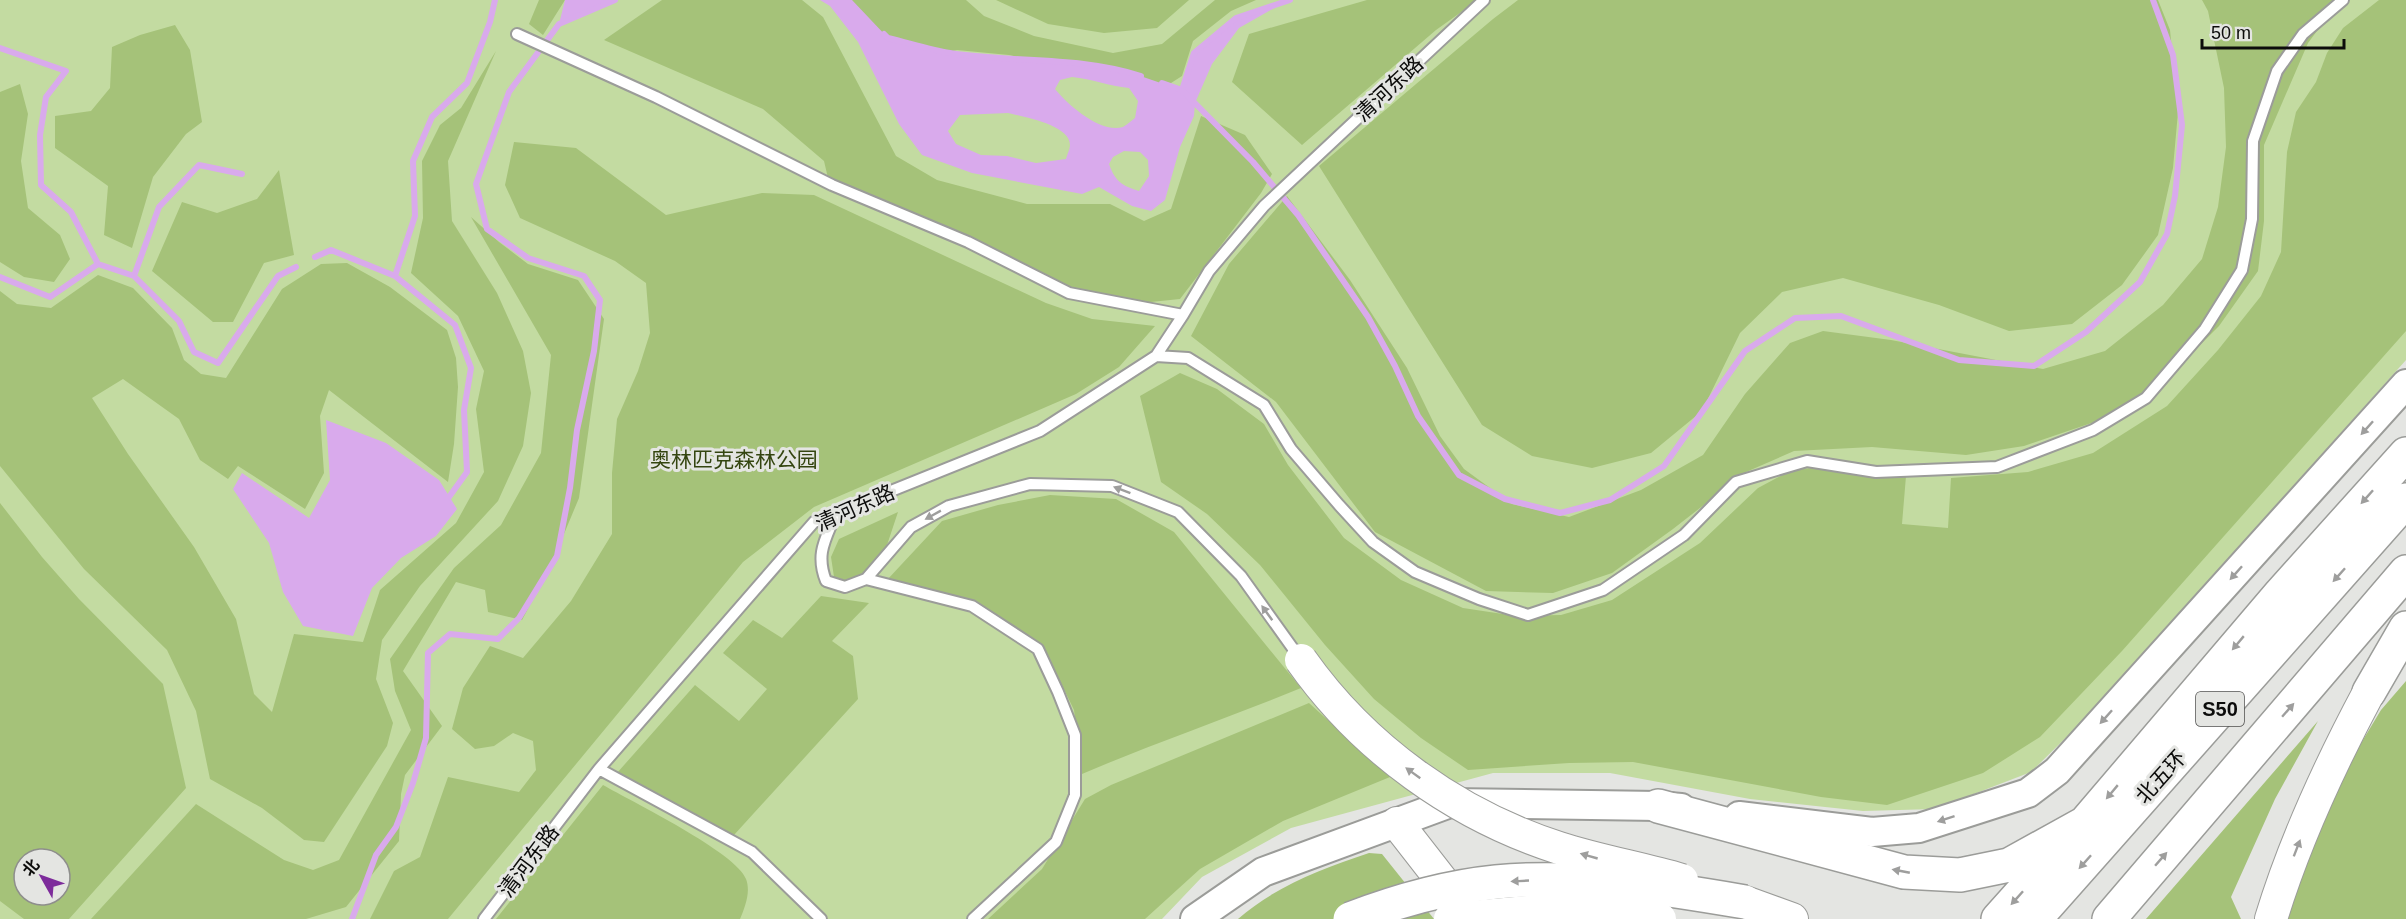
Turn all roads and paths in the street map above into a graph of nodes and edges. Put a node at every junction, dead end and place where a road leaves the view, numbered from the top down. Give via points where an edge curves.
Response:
1 (1484, 0) edge
2 (2343, 0) edge
3 (517, 34) dead end
4 (1184, 315) junction
5 (1156, 356) junction
6 (2406, 384) edge
7 (2406, 454) edge
8 (2406, 500) edge
9 (836, 513) junction
10 (2406, 572) edge
11 (866, 579) junction
12 (2406, 628) edge
13 (2406, 653) edge
14 (1301, 660) joint
15 (2368, 692) junction
16 (599, 769) junction
17 (1658, 806) junction
18 (1396, 823) junction
19 (2085, 823) junction
20 (1745, 902) junction
21 (2273, 911) edge
22 (484, 919) edge
23 (821, 919) edge
24 (973, 919) edge
25 (1195, 919) edge
26 (1350, 919) edge
27 (1450, 919) edge
28 (1472, 919) edge
29 (1660, 919) edge
30 (1792, 919) edge
31 (1998, 919) edge
32 (2035, 919) edge
33 (2109, 919) edge

1 - 4 lane, 清河东路 via 1264,206 1209,271
2 - 5 lane via 2302,34 2277,71 2253,141 2252,219 2242,270 2205,329 2145,398 2093,430 1997,467 1876,472 1807,462 1736,482 1684,535 1603,590 1528,615 1415,572 1373,542 1339,505 1291,449 1264,405 1188,358
3 - 4 lane via 656,97 832,185 968,242 1069,293
4 - 5 lane, 清河东路
5 - 9 lane, 清河东路 via 1040,431
6 -> 17 street via 2056,771 2028,793 1919,828 1872,832
7 -> 19 highway via 2281,593
8 -> 32 highway, 北五环 / S50
9 - 11 lane via 820,554 826,581 845,587
9 - 16 lane, 清河东路 via 814,522
33 -> 10 highway, S50
14 -> 11 lane via 1240,576 1178,512 1112,486 1030,484 949,506 911,527
11 - 24 lane via 972,606 1038,648 1075,735 1076,795 1056,842
12 - 15 highway
13 - 15 street
20 -> 14 main road, bridge via 1559,848 1483,816 1420,778 1376,744 1336,705
21 -> 15 main road via 2311,811
16 - 22 lane, 清河东路
16 - 23 lane via 752,852
17 - 18 street via 1450,803
19 -> 17 highway via 2009,865 1960,875 1904,872
18 - 25 street via 1263,872
18 - 28 main road
19 -> 31 highway
20 -> 26 highway, bridge via 1665,889 1549,879 1495,882 1421,895
20 - 30 main road
27 - 29 main road, bridge via 1560,909

